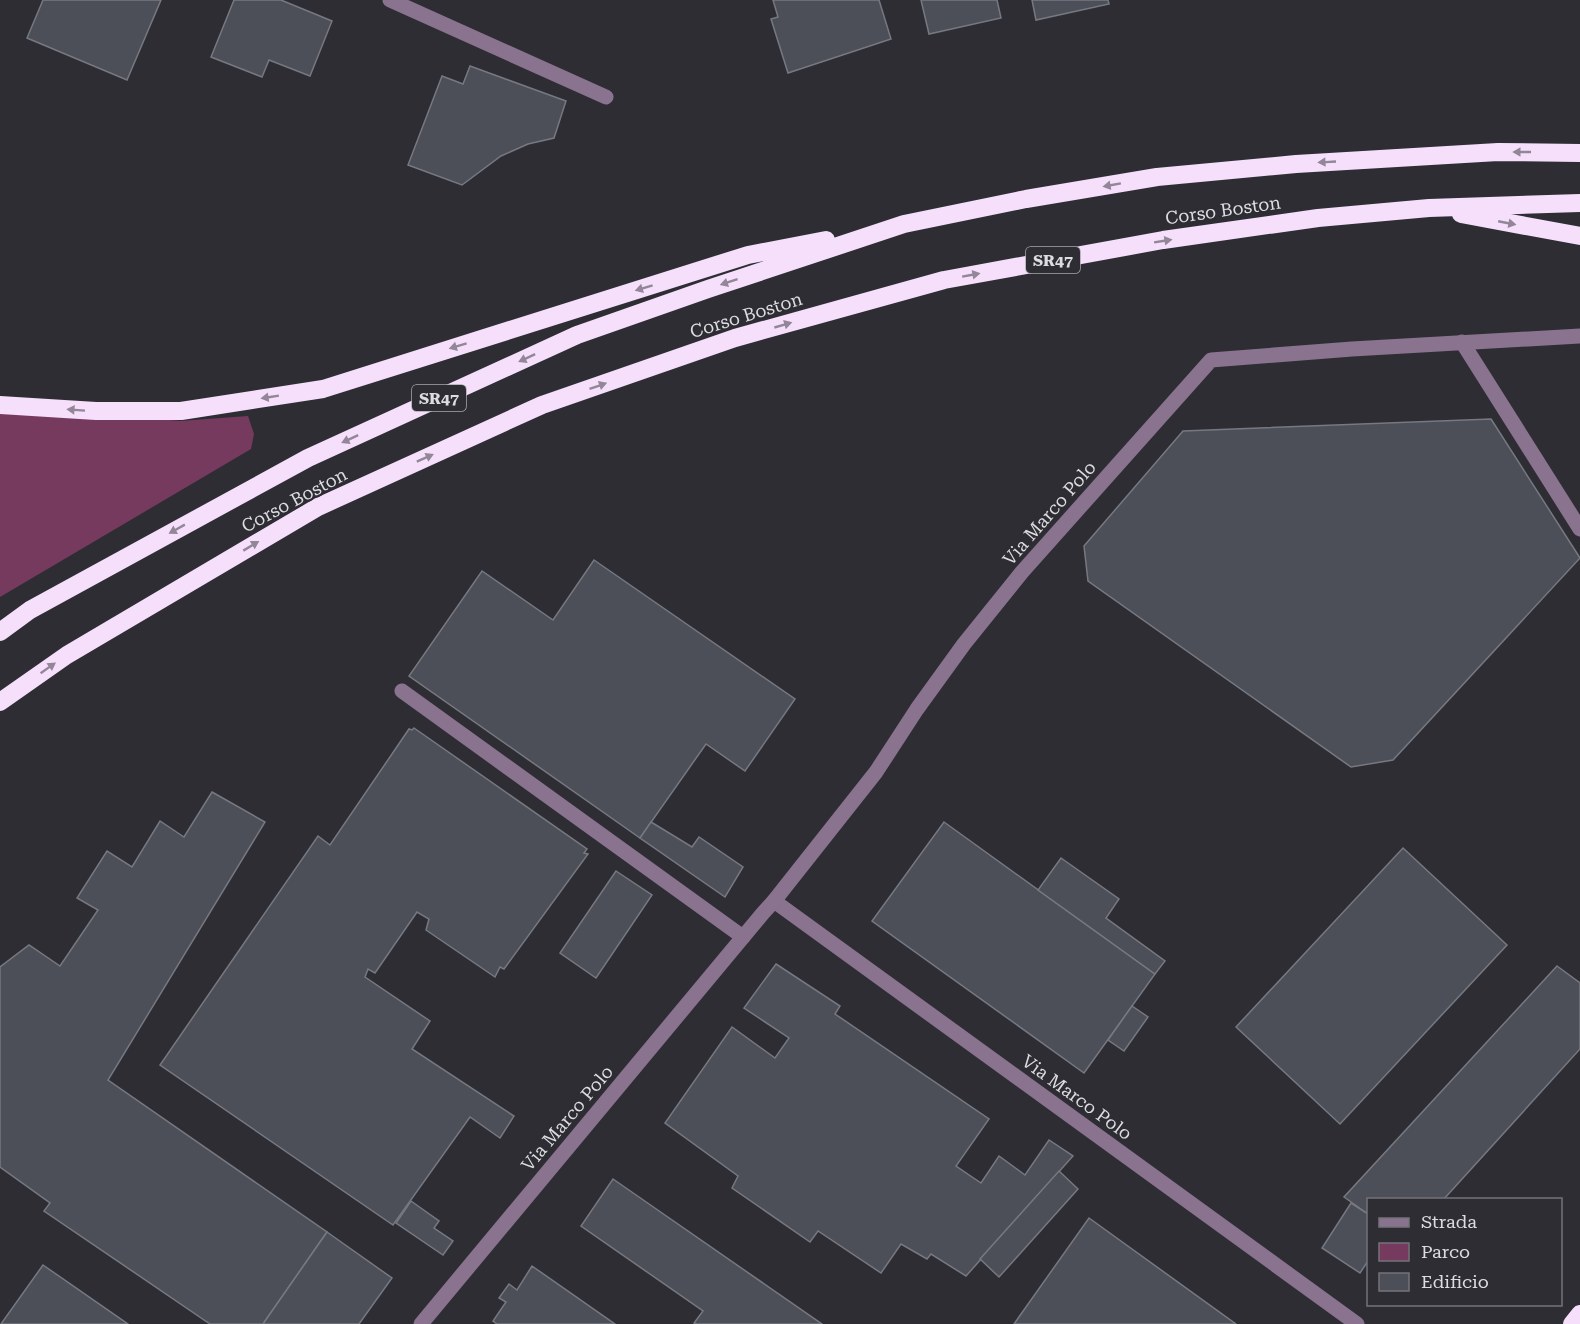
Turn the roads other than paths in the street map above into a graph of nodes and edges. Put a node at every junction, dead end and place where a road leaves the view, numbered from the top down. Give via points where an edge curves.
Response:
1 (390, 0) edge
2 (606, 97) dead end
3 (1580, 153) edge
4 (1580, 203) edge
5 (1429, 208) junction
6 (904, 224) junction
7 (1580, 237) edge
8 (1580, 336) edge
9 (1462, 342) junction
10 (0, 405) edge
11 (1580, 529) edge
12 (0, 632) edge
13 (402, 691) dead end
14 (0, 702) edge
15 (774, 902) junction
16 (743, 937) junction
17 (1580, 1314) edge
18 (421, 1324) edge
19 (1357, 1324) edge
20 (1572, 1324) edge

1 - 2 street
3 -> 6 highway, Corso Boston / SR47 via 1498,152 1157,177
4 - 5 highway, Corso Boston / SR47
5 -> 7 highway
14 -> 5 highway, Corso Boston / SR47 via 67,655 318,507 542,405 607,382 735,338 944,280 1187,237 1317,218
6 -> 10 highway, SR47 via 748,255 323,389 180,411
6 -> 12 highway, Corso Boston / SR47 via 566,340 308,458 30,610
8 - 9 street, Via Marco Polo
9 - 11 street
9 - 15 street, Via Marco Polo via 1211,360 1022,572 930,690 876,772
13 - 16 street
15 - 16 street, Via Marco Polo
15 - 19 street, Via Marco Polo
16 - 18 street, Via Marco Polo
17 - 20 highway

